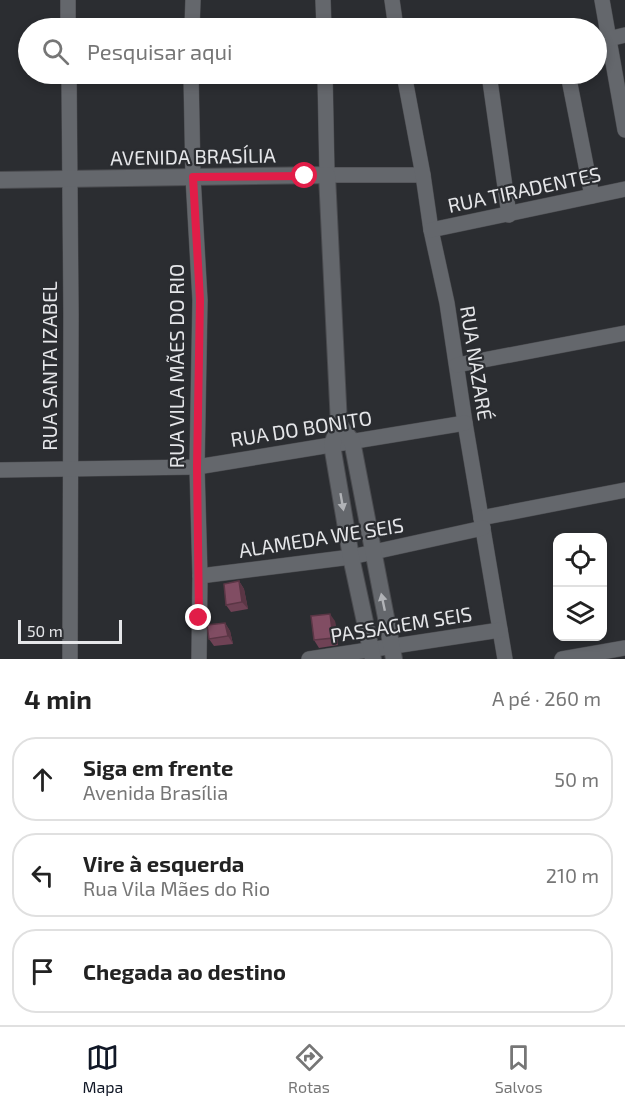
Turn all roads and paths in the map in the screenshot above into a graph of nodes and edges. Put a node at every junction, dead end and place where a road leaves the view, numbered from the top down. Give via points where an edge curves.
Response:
1 (68, 0) edge
2 (193, 0) edge
3 (323, 0) edge
4 (392, 0) edge
5 (602, 0) edge
6 (68, 18) edge
7 (192, 18) edge
8 (324, 18) edge
9 (395, 18) edge
10 (602, 18) edge
11 (625, 35) edge
12 (607, 40) edge
13 (607, 58) edge
14 (69, 84) edge
15 (191, 84) edge
16 (325, 84) edge
17 (406, 84) edge
18 (490, 84) edge
19 (570, 84) edge
20 (623, 112) edge
21 (625, 130) edge
22 (327, 175) junction
23 (423, 175) junction
24 (193, 177) junction
25 (70, 179) junction
26 (0, 180) edge
27 (625, 189) edge
28 (592, 196) junction
29 (509, 215) junction
30 (431, 230) junction
31 (625, 333) edge
32 (457, 364) junction
33 (465, 423) junction
34 (339, 425) junction
35 (352, 441) junction
36 (332, 445) junction
37 (197, 467) junction
38 (0, 470) edge
39 (70, 470) junction
40 (625, 490) edge
41 (482, 523) junction
42 (372, 552) junction
43 (351, 557) junction
44 (200, 576) junction
45 (500, 630) junction
46 (625, 648) edge
47 (393, 653) edge
48 (372, 654) edge
49 (70, 659) edge
50 (199, 659) edge
51 (309, 659) edge
52 (505, 659) edge
53 (562, 659) edge

1 - 6 street
2 - 7 street
3 - 8 street
4 - 9 street
5 - 10 street
11 - 12 street
13 - 20 street
14 - 25 street, RUA SANTA IZABEL
15 - 24 street, RUA VILA MÃES DO RIO
16 - 22 street
17 - 23 street, RUA NAZARÉ
18 - 29 street
19 - 28 street
20 - 21 street
22 - 23 street, AVENIDA BRASÍLIA
22 - 24 street, AVENIDA BRASÍLIA
22 - 34 street
23 - 30 street, RUA NAZARÉ
24 - 25 street, AVENIDA BRASÍLIA
24 - 37 street, RUA VILA MÃES DO RIO via 200,300
25 - 26 street, AVENIDA BRASÍLIA
25 - 39 street, RUA SANTA IZABEL
27 - 28 street, RUA TIRADENTES
28 - 29 street, RUA TIRADENTES
29 - 30 street, RUA TIRADENTES
30 - 32 street, RUA NAZARÉ
31 - 32 street
32 - 33 street, RUA NAZARÉ
33 - 35 street, RUA DO BONITO
33 - 41 street, RUA NAZARÉ
34 - 35 street
34 - 36 street
35 - 36 street, RUA DO BONITO
35 - 42 street
36 - 37 street, RUA DO BONITO
36 -> 43 street
37 - 39 street, RUA DO BONITO
37 - 44 street, RUA VILA MÃES DO RIO
38 - 39 street, RUA DO BONITO
39 - 49 street, RUA SANTA IZABEL
40 - 41 street, ALAMEDA WE SEIS
41 - 42 street, ALAMEDA WE SEIS
41 - 45 street, RUA NAZARÉ
42 - 43 street, ALAMEDA WE SEIS
47 -> 42 street
43 - 44 street, ALAMEDA WE SEIS
43 - 48 street
44 - 50 street, RUA VILA MÃES DO RIO
45 - 47 street, PASSAGEM SEIS
45 - 52 street, RUA NAZARÉ
46 - 53 street
47 - 48 street, PASSAGEM SEIS
48 - 51 street, PASSAGEM SEIS

